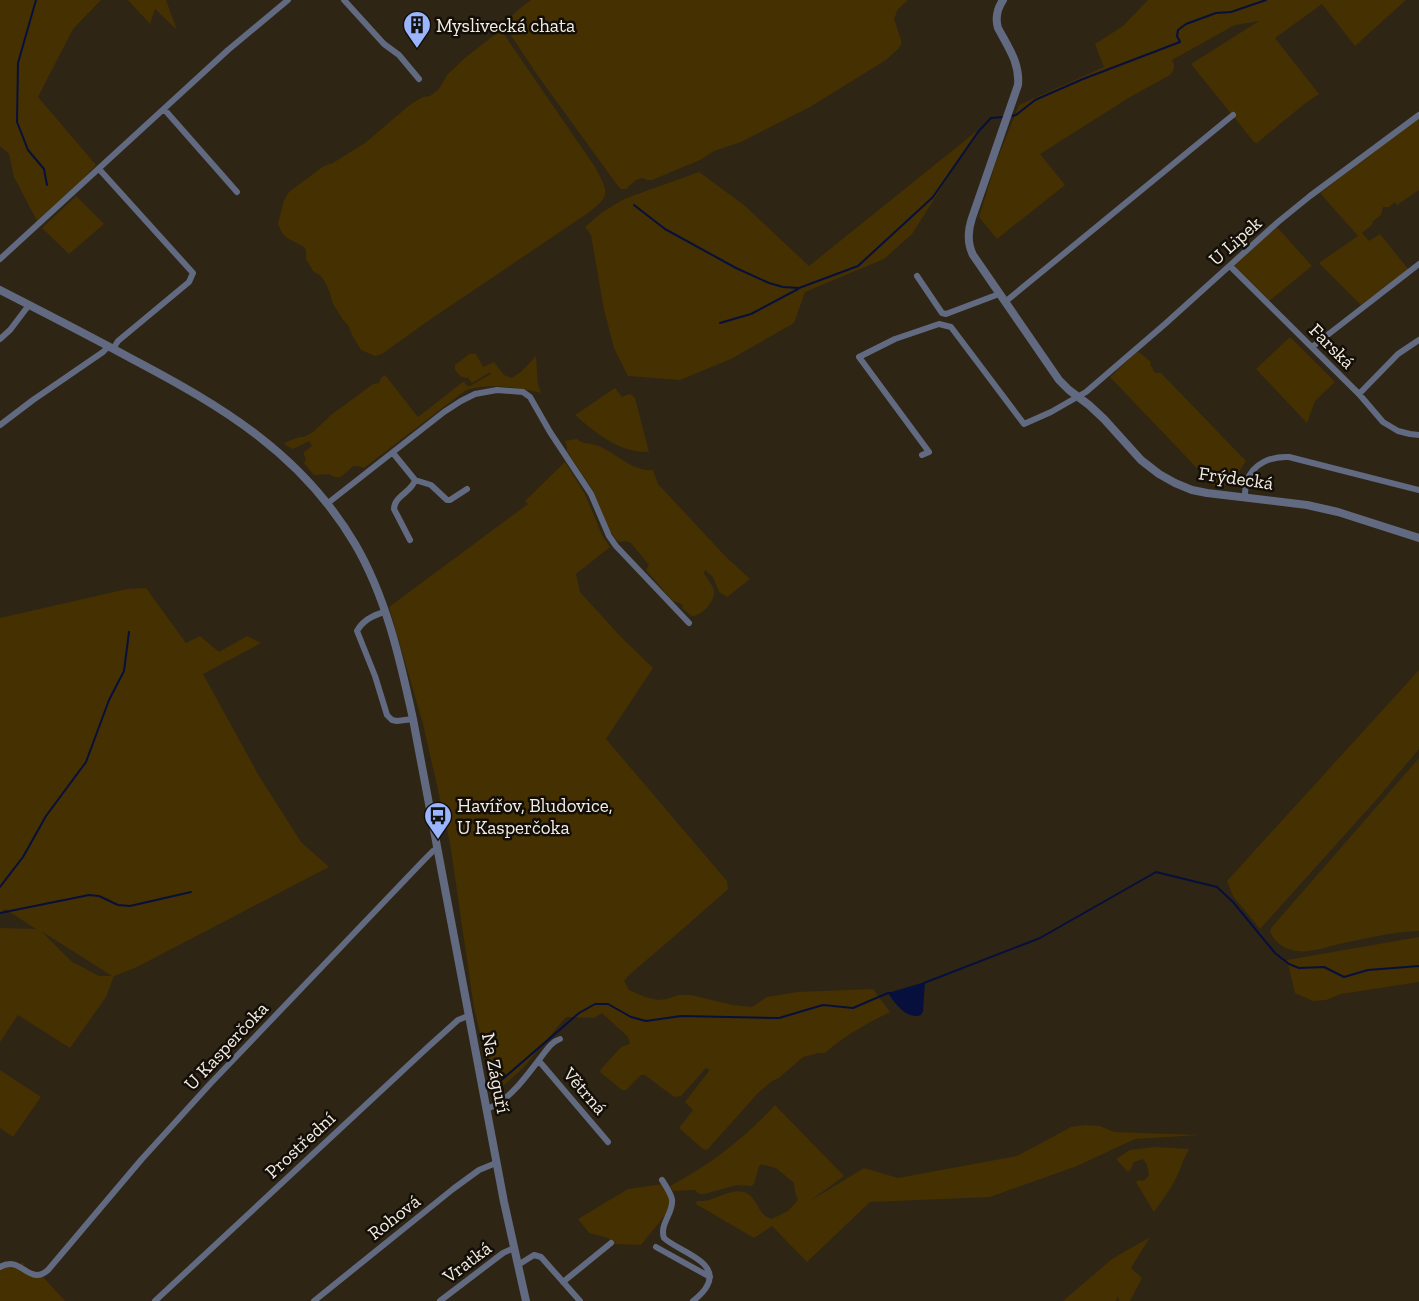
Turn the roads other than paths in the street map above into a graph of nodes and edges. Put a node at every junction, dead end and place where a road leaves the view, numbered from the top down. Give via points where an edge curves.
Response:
1 (288, 0) edge
2 (344, 0) edge
3 (1003, 0) edge
4 (418, 79) dead end
5 (164, 109) junction
6 (1233, 115) dead end
7 (1419, 115) edge
8 (99, 169) junction
9 (237, 192) dead end
10 (0, 259) edge
11 (1419, 264) edge
12 (1230, 266) junction
13 (917, 276) dead end
14 (0, 290) edge
15 (1000, 294) junction
16 (1005, 302) junction
17 (29, 305) junction
18 (0, 339) edge
19 (1419, 340) edge
20 (111, 347) junction
21 (1312, 347) junction
22 (1359, 394) junction
23 (1078, 397) junction
24 (0, 425) edge
25 (1419, 434) edge
26 (393, 453) junction
27 (922, 455) dead end
28 (415, 480) junction
29 (467, 489) dead end
30 (1419, 490) edge
31 (1245, 497) junction
32 (328, 503) junction
33 (1419, 538) edge
34 (410, 540) dead end
35 (385, 612) junction
36 (688, 623) dead end
37 (413, 719) junction
38 (437, 850) junction
39 (468, 1016) junction
40 (560, 1039) dead end
41 (539, 1061) junction
42 (486, 1109) junction
43 (608, 1142) dead end
44 (496, 1162) junction
45 (662, 1180) dead end
46 (610, 1242) dead end
47 (656, 1247) dead end
48 (514, 1248) junction
49 (518, 1265) junction
50 (0, 1267) edge
51 (710, 1277) junction
52 (563, 1282) junction
53 (155, 1301) edge
54 (314, 1301) edge
55 (440, 1301) edge
56 (526, 1301) edge
57 (580, 1301) edge
58 (693, 1301) edge

1 - 5 street
2 - 4 street
3 - 15 street, Frýdecká via 997,12 997,24 1016,63 1017,91 969,233 973,255
5 - 8 street
5 - 9 street
6 - 16 street
7 - 12 street, U Lipek via 1310,196
8 - 10 street
8 - 20 street via 193,273 189,282
11 - 21 street
12 - 21 street, Farská
12 - 23 street, U Lipek
13 - 15 street via 942,313 946,314
14 - 17 street, Na Záguří
15 - 16 street, Frýdecká
16 - 23 street, Frýdecká via 1059,380
17 - 18 street
17 - 20 street, Na Záguří
19 - 22 street via 1398,354
20 - 24 street
20 - 32 street, Na Záguří via 246,426 296,468
21 - 22 street, Farská
22 - 25 street, Farská via 1388,425 1404,433
23 - 27 street, U Lipek via 1024,424 951,326 939,324 895,338 859,356 931,451
23 - 31 street, Frýdecká via 1104,419 1141,460 1167,480 1192,490
26 - 28 street
26 - 32 street
26 - 36 street via 461,400 496,390 523,392 530,397 591,494 616,546
28 - 29 street via 431,485 447,500
28 - 34 street via 394,505
30 - 31 street via 1280,456 1264,461 1252,471 1246,482
31 - 33 street, Frýdecká via 1338,512
32 - 35 street, Na Záguří via 361,555
35 - 37 street, Na Záguří
35 - 37 street via 368,619 357,631 387,715 396,721
37 - 38 street, Na Záguří
38 - 39 street, Na Záguří
38 - 50 street, U Kasperčoka via 210,1084 45,1272 34,1275 13,1263
39 - 42 street, Na Záguří
39 - 53 street, Prostřední via 458,1020 428,1047
40 - 41 street, Větrná
41 - 42 street, Větrná via 504,1099
41 - 43 street, Větrná
42 - 44 street, Na Záguří
44 - 48 street, Na Záguří
44 - 54 street, Rohová via 453,1189
45 - 51 street via 672,1202 663,1236 703,1263
46 - 52 street
47 - 51 street
48 - 49 street, Na Záguří
48 - 55 street, Vratká
49 - 52 street via 534,1255 540,1257
49 - 56 street, Na Záguří
51 - 58 street via 706,1288
52 - 57 street

